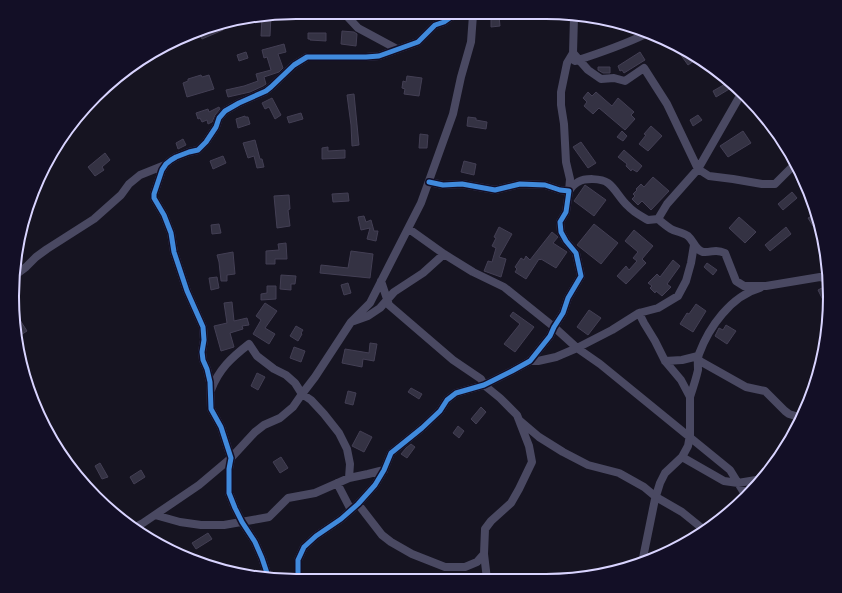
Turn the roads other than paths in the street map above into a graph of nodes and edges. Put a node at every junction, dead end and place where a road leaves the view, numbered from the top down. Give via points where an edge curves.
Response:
1 (350, 19) edge
2 (448, 19) edge
3 (473, 19) edge
4 (574, 21) edge
5 (641, 36) edge
6 (397, 49) junction
7 (573, 53) junction
8 (579, 60) junction
9 (567, 63) junction
10 (739, 97) edge
11 (166, 164) junction
12 (791, 168) edge
13 (698, 169) junction
14 (428, 182) junction
15 (569, 191) junction
16 (658, 218) junction
17 (409, 229) junction
18 (694, 245) junction
19 (444, 254) junction
20 (20, 271) edge
21 (822, 277) edge
22 (381, 280) junction
23 (766, 286) junction
24 (387, 300) junction
25 (639, 313) junction
26 (351, 322) junction
27 (554, 327) junction
28 (577, 348) junction
29 (698, 358) junction
30 (530, 361) junction
31 (665, 361) junction
32 (484, 385) junction
33 (211, 391) junction
34 (302, 394) junction
35 (690, 397) junction
36 (796, 416) edge
37 (518, 419) junction
38 (689, 437) junction
39 (682, 456) junction
40 (231, 458) junction
41 (384, 470) junction
42 (349, 478) junction
43 (753, 481) edge
44 (337, 483) junction
45 (738, 483) junction
46 (743, 492) edge
47 (656, 497) junction
48 (358, 504) junction
49 (351, 510) junction
50 (155, 515) junction
51 (242, 522) junction
52 (139, 525) edge
53 (700, 527) edge
54 (484, 554) junction
55 (643, 556) edge
56 (267, 572) edge
57 (298, 574) edge
58 (486, 574) edge

1 - 6 street via 358,28
2 - 6 street via 435,26 418,42
3 - 14 street via 471,42 453,114
4 - 7 street
5 - 8 street
6 - 11 street via 379,56 307,57 294,64 271,87 225,111 206,142 198,150
7 - 8 street
7 - 9 street
8 - 9 street
8 - 13 street via 601,79 625,80 644,68 667,104
9 - 15 street via 561,105 570,179
10 - 13 street
11 - 20 street via 140,175 94,220 47,249
11 - 33 street via 155,189 154,198 171,233 174,252 187,292 203,327 202,352
12 - 13 street via 775,184 708,176
13 - 16 street via 666,204
14 - 15 street via 443,185 462,184 495,190 520,184 544,185
14 - 17 street
15 - 16 street via 578,182 589,179 607,182 636,213 648,220
15 - 27 street via 566,212 560,222 561,232 576,253 581,276
16 - 18 street via 673,230 690,237
17 - 19 street
17 - 22 street
18 - 23 street via 704,252 725,252 736,281 744,286
18 - 25 street via 686,282 678,296 658,308
19 - 24 street
19 - 27 street via 504,287
21 - 23 street
22 - 24 street
22 - 26 street via 370,304
23 - 29 street via 752,290 734,301 708,333
24 - 26 street via 368,316
24 - 32 street via 389,305 408,322
25 - 28 street
25 - 31 street
26 - 34 street
27 - 28 street
27 - 30 street
28 - 30 street via 556,357
28 - 38 street
29 - 31 street
29 - 35 street via 695,384
29 - 36 street via 746,387 765,392 785,411
30 - 32 street
31 - 35 street via 681,380
32 - 37 street via 500,398
32 - 41 street via 456,394 447,400 440,411 391,453
33 - 34 street via 222,368 249,344 257,356 286,375
33 - 40 street via 211,409 221,427
34 - 40 street via 293,407 280,418 255,432
34 - 42 street via 311,400 339,433 347,449
35 - 38 street
37 - 47 street via 563,452 588,465 619,473
37 - 54 street via 532,462 511,502 485,529
38 - 39 street via 688,446
38 - 45 street via 730,470
39 - 45 street via 724,481
39 - 47 street via 665,473
40 - 50 street via 199,485
40 - 51 street via 229,493
41 - 42 street
41 - 48 street via 376,485
42 - 44 street
43 - 45 street
44 - 49 street
44 - 51 street via 315,493 288,498 269,517
45 - 46 street
47 - 53 street via 682,512
47 - 55 street
48 - 49 street
48 - 54 street via 382,535 412,554 445,567 465,568 477,562
49 - 57 street via 304,547 298,560
50 - 51 street via 201,525
50 - 52 street
51 - 56 street via 255,542
54 - 58 street

